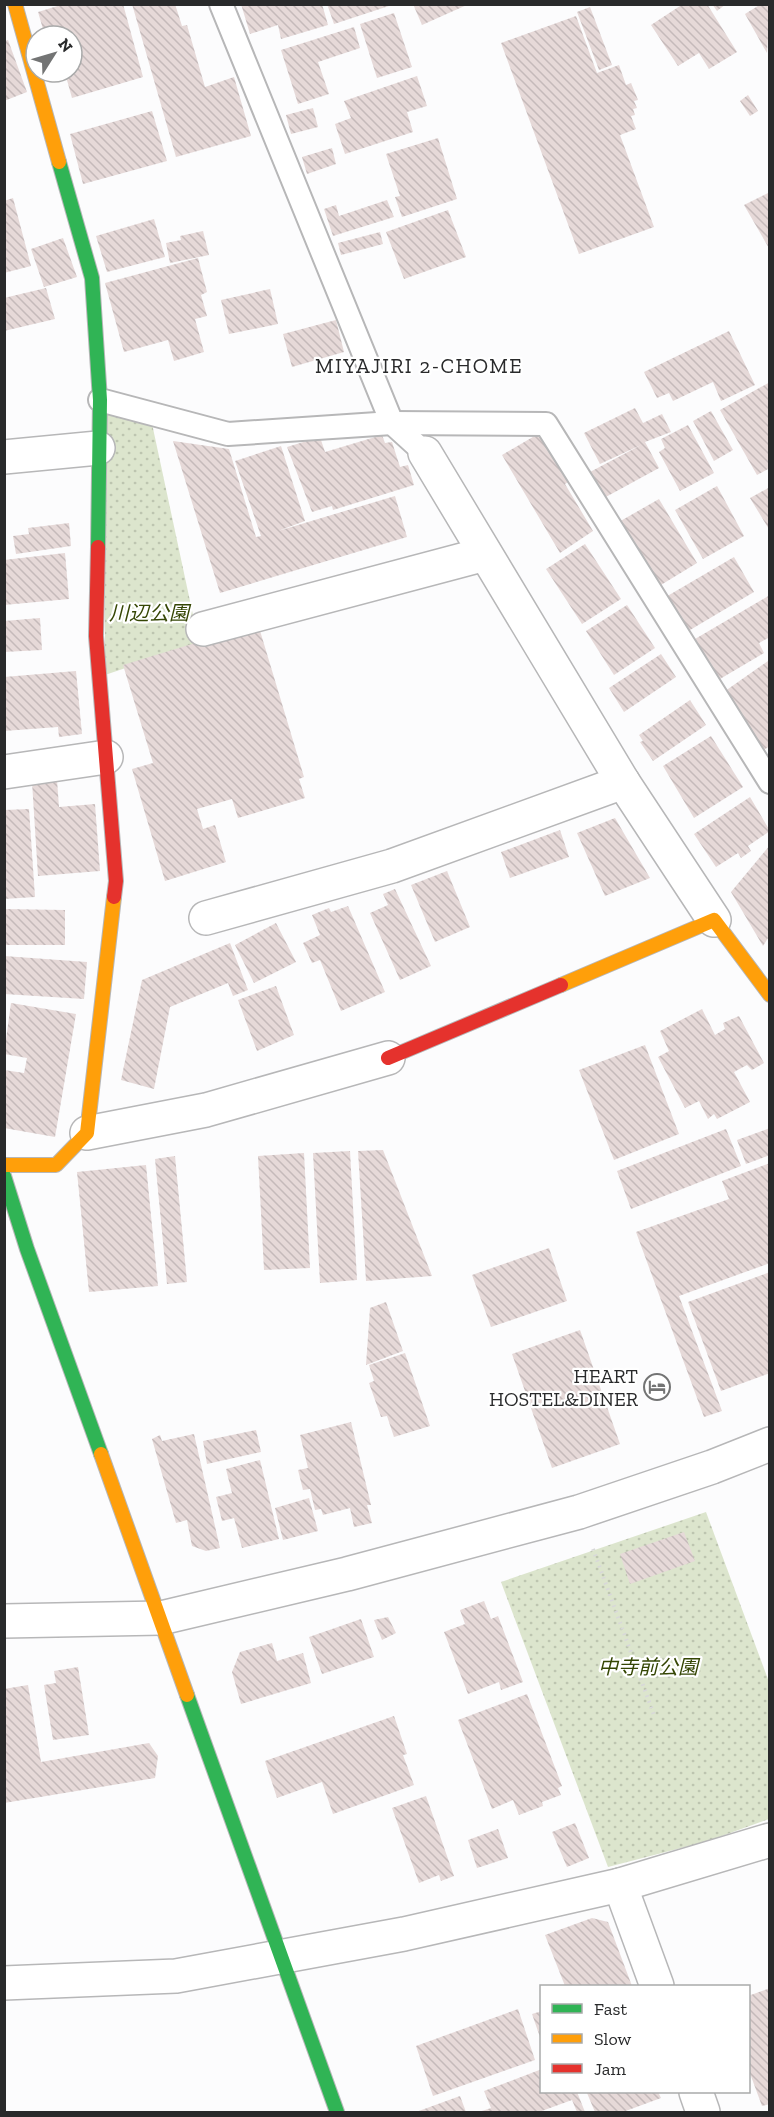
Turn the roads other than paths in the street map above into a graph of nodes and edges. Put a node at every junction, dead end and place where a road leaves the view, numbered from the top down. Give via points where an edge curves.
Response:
1 (15, 4) edge
2 (221, 4) edge
3 (99, 399) junction
4 (392, 423) junction
5 (98, 448) junction
6 (425, 453) joint
7 (4, 457) edge
8 (485, 554) junction
9 (203, 629) dead end
10 (106, 757) junction
11 (4, 771) edge
12 (623, 782) junction
13 (770, 782) edge
14 (206, 918) dead end
15 (714, 920) junction
16 (770, 960) edge
17 (763, 988) edge
18 (388, 1058) joint
19 (87, 1133) junction
20 (4, 1164) edge
21 (4, 1176) edge
22 (770, 1444) edge
23 (161, 1618) junction
24 (4, 1621) edge
25 (770, 1840) edge
26 (620, 1885) junction
27 (280, 1957) junction
28 (4, 1983) edge
29 (657, 1985) edge
30 (337, 2112) edge

1 - 3 street via 92,278
2 - 4 lane
3 - 4 lane via 228,434
3 - 5 street
4 - 6 lane
4 - 13 lane via 546,424
5 - 7 street
5 - 10 street via 96,636
6 - 8 street
8 - 9 street
8 - 12 street
10 - 11 street
10 - 19 street via 116,881
12 - 14 street via 392,866
12 - 15 street
15 - 17 street
15 - 18 street
16 - 17 lane
18 - 19 street via 206,1110
19 - 20 street via 56,1166
21 - 23 street
22 - 23 street via 579,1512 347,1574
23 - 24 street
23 - 27 street
25 - 26 street
26 - 27 street via 404,1934
26 - 29 street
27 - 28 street via 176,1976
27 - 30 street

